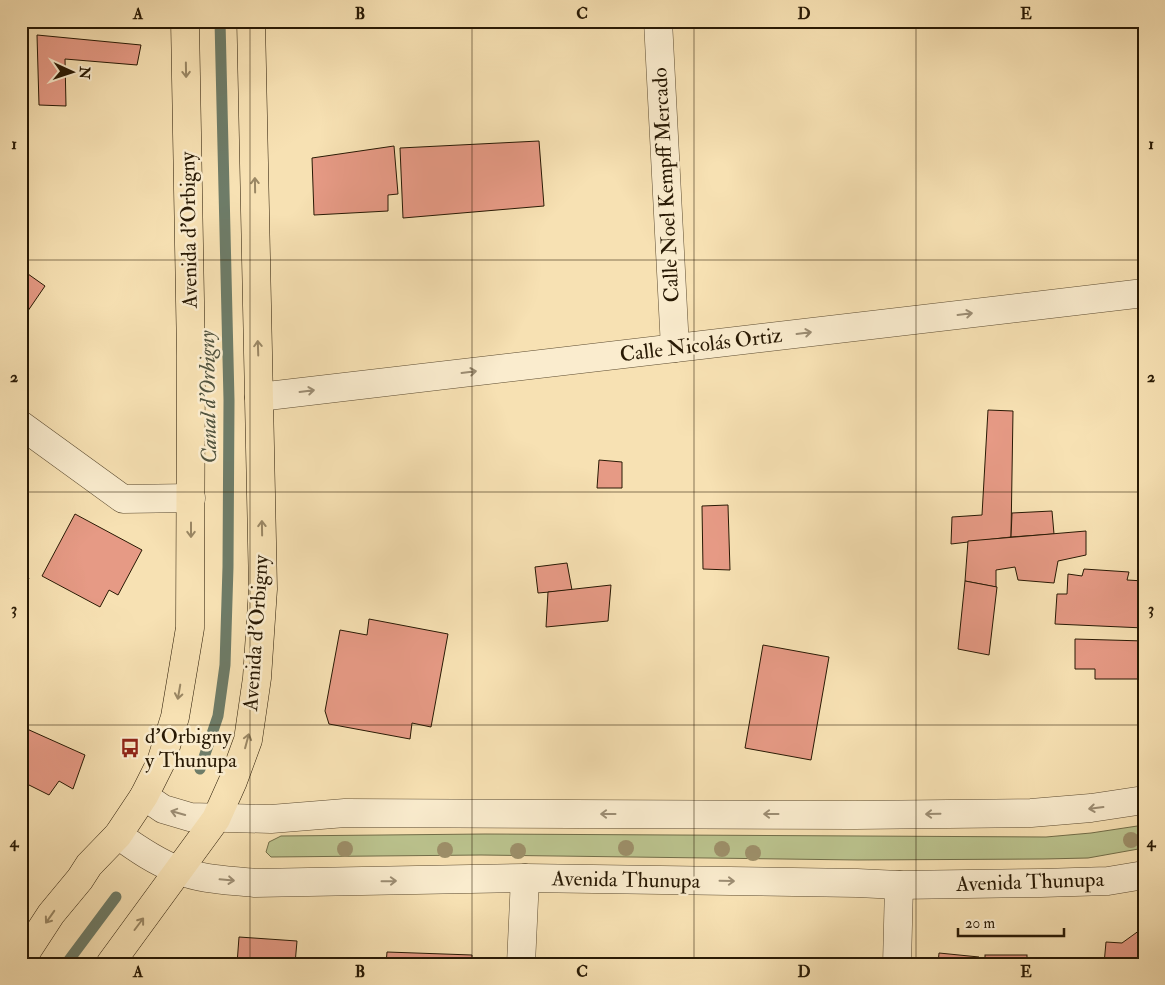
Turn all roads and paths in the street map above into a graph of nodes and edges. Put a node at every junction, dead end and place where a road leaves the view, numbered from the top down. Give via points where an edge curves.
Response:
1 (186, 21) edge
2 (251, 21) edge
3 (658, 21) edge
4 (1144, 293) edge
5 (675, 348) junction
6 (259, 397) junction
7 (21, 425) edge
8 (191, 498) junction
9 (144, 796) junction
10 (1144, 800) edge
11 (216, 819) junction
12 (118, 835) junction
13 (179, 871) junction
14 (1144, 875) edge
15 (525, 878) junction
16 (899, 885) junction
17 (21, 960) edge
18 (110, 964) edge
19 (521, 964) edge
20 (897, 964) edge

1 -> 8 main road, Avenida d'Orbigny
6 -> 2 main road, Avenida d'Orbigny
3 - 5 street, Calle Noel Kempff Mercado
5 -> 4 street, Calle Nicolás Ortiz
6 -> 5 street, Calle Nicolás Ortiz
11 -> 6 main road, Avenida d'Orbigny via 248,740 257,678 263,590
7 - 8 street via 123,499
8 -> 9 main road, Avenida d'Orbigny via 190,628 175,717 161,762
11 -> 9 street via 190,817 163,809
9 - 12 main road, Avenida d'Orbigny
10 -> 11 street via 1031,813 346,812 271,820
11 - 13 main road, Avenida d'Orbigny
12 - 13 street, Avenida Thunupa
12 -> 17 main road, Avenida d'Orbigny via 89,865
13 -> 15 street, Avenida Thunupa via 211,879 255,883
18 -> 13 main road, Avenida d'Orbigny
14 - 16 street, Avenida Thunupa via 1108,881
15 -> 16 street, Avenida Thunupa
15 - 19 street
16 - 20 street

